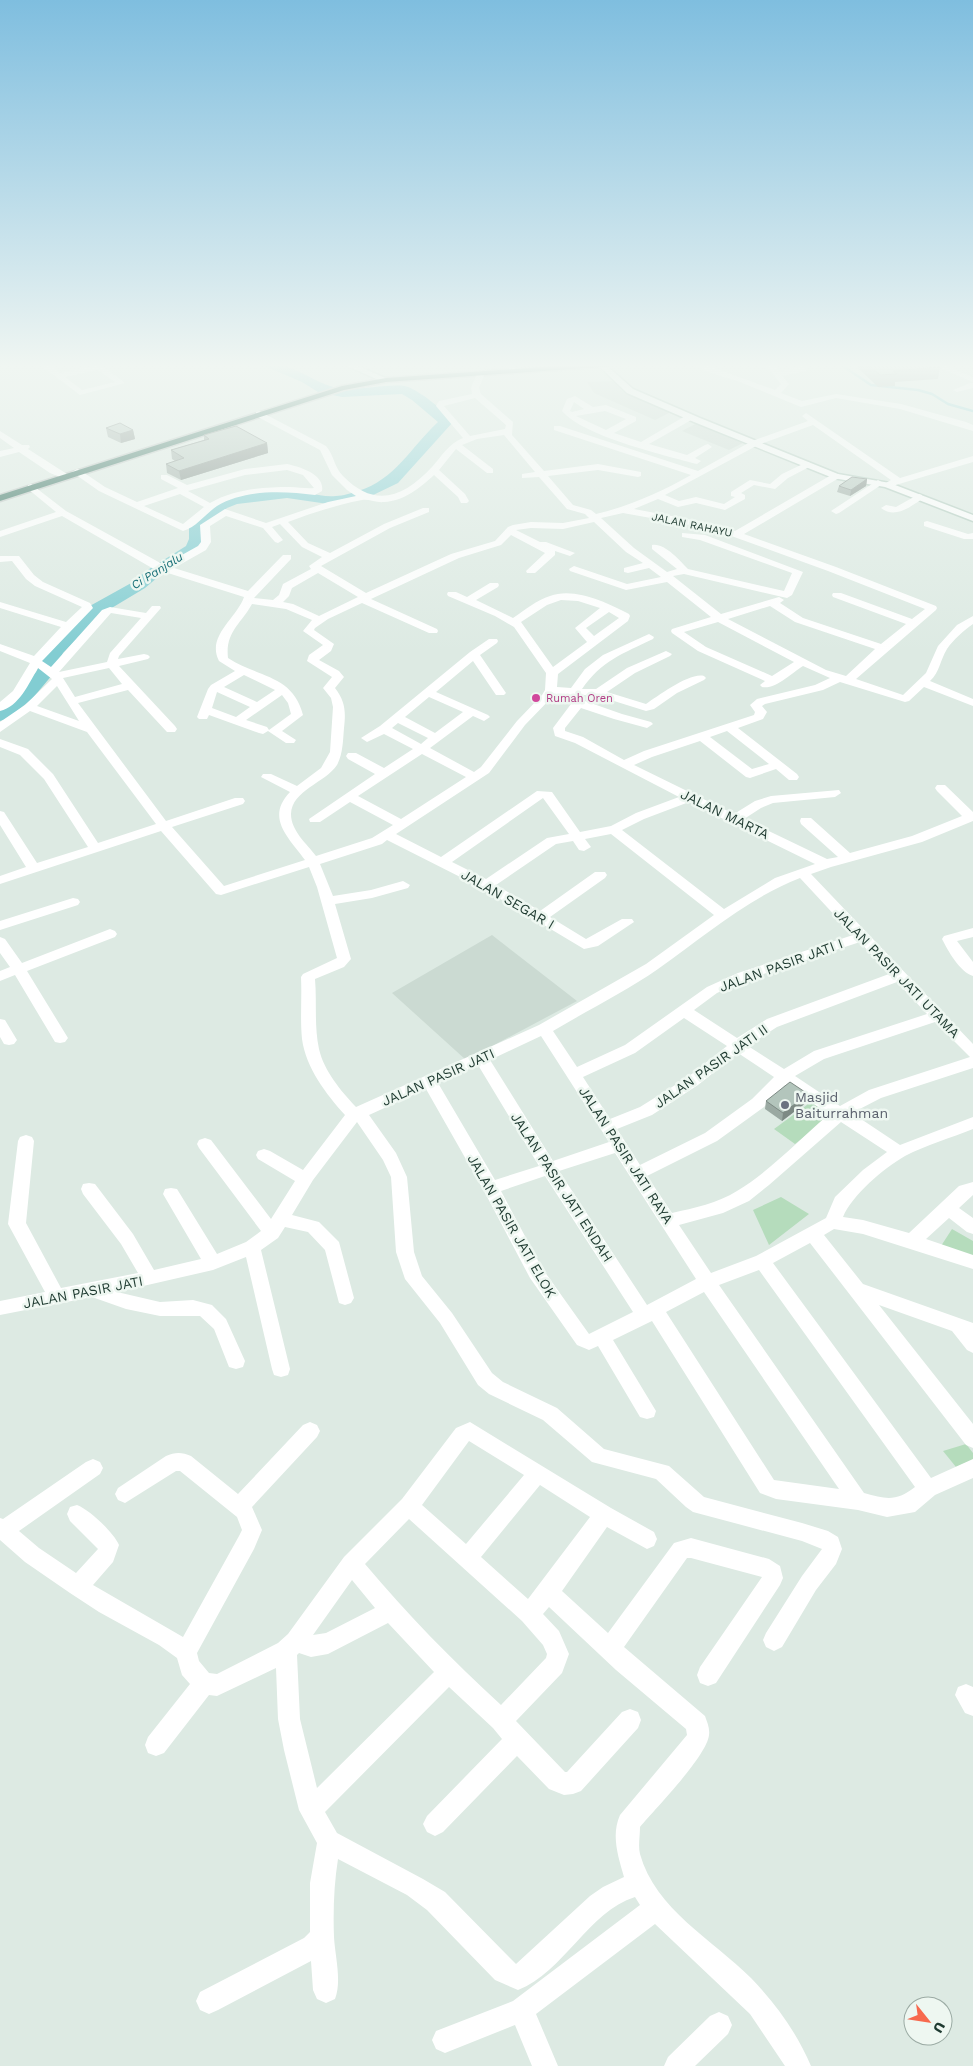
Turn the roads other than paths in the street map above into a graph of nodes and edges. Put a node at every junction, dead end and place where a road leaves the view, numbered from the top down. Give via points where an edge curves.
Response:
1 (42, 460) edge
2 (113, 460) edge
3 (330, 460) edge
4 (442, 460) edge
5 (476, 460) edge
6 (531, 460) edge
7 (656, 460) edge
8 (723, 460) edge
9 (797, 460) edge
10 (868, 460) edge
11 (968, 460) edge
12 (808, 465) junction
13 (434, 470) junction
14 (490, 471) dead end
15 (77, 472) junction
16 (543, 473) junction
17 (638, 474) dead end
18 (698, 474) junction
19 (63, 475) junction
20 (525, 476) dead end
21 (836, 476) junction
22 (164, 477) dead end
23 (898, 481) junction
24 (883, 484) junction
25 (31, 487) junction
26 (183, 489) junction
27 (364, 495) junction
28 (657, 495) junction
29 (919, 497) junction
30 (0, 498) edge
31 (387, 500) junction
32 (464, 501) dead end
33 (137, 505) junction
34 (210, 507) junction
35 (886, 508) dead end
36 (426, 510) dead end
37 (623, 510) junction
38 (836, 511) dead end
39 (63, 513) junction
40 (409, 517) junction
41 (595, 518) junction
42 (973, 518) edge
43 (282, 521) junction
44 (927, 524) dead end
45 (266, 526) junction
46 (509, 531) junction
47 (0, 534) edge
48 (685, 535) dead end
49 (736, 535) junction
50 (973, 536) edge
51 (278, 540) dead end
52 (532, 540) junction
53 (722, 544) junction
54 (656, 547) dead end
55 (570, 554) dead end
56 (707, 554) dead end
57 (287, 557) dead end
58 (331, 558) junction
59 (548, 558) junction
60 (0, 559) edge
61 (561, 561) dead end
62 (651, 564) junction
63 (161, 568) junction
64 (574, 569) dead end
65 (316, 570) junction
66 (628, 570) dead end
67 (531, 571) dead end
68 (684, 571) junction
69 (667, 576) junction
70 (494, 585) dead end
71 (452, 594) dead end
72 (787, 595) junction
73 (837, 595) dead end
74 (249, 598) junction
75 (364, 598) junction
76 (467, 601) junction
77 (771, 602) junction
78 (275, 604) junction
79 (0, 605) edge
80 (606, 609) junction
81 (719, 618) junction
82 (973, 619) edge
83 (320, 620) junction
84 (514, 622) junction
85 (913, 623) junction
86 (68, 626) junction
87 (433, 631) dead end
88 (649, 637) dead end
89 (493, 641) dead end
90 (594, 643) junction
91 (0, 648) edge
92 (883, 648) junction
93 (474, 654) junction
94 (666, 654) dead end
95 (144, 657) dead end
96 (802, 662) junction
97 (112, 663) junction
98 (49, 670) junction
99 (243, 671) junction
100 (552, 673) junction
101 (700, 678) dead end
102 (843, 680) junction
103 (923, 682) junction
104 (129, 686) junction
105 (215, 687) junction
106 (284, 689) junction
107 (551, 690) junction
108 (575, 691) junction
109 (429, 693) junction
110 (500, 693) dead end
111 (599, 693) junction
112 (5, 698) edge
113 (71, 701) junction
114 (973, 703) edge
115 (579, 704) junction
116 (29, 707) junction
117 (259, 707) junction
118 (0, 708) edge
119 (472, 712) junction
120 (484, 717) dead end
121 (397, 718) junction
122 (238, 721) junction
123 (647, 724) dead end
124 (728, 727) junction
125 (0, 728) edge
126 (171, 729) dead end
127 (384, 729) junction
128 (92, 730) junction
129 (263, 730) dead end
130 (701, 736) junction
131 (367, 738) dead end
132 (436, 738) junction
133 (290, 740) dead end
134 (0, 744) edge
135 (421, 749) junction
136 (352, 756) dead end
137 (776, 764) junction
138 (624, 765) junction
139 (383, 773) junction
140 (793, 776) dead end
141 (267, 777) dead end
142 (475, 777) junction
143 (941, 788) dead end
144 (297, 791) junction
145 (835, 793) dead end
146 (349, 796) junction
147 (689, 797) junction
148 (239, 801) dead end
149 (0, 815) edge
150 (972, 817) edge
151 (315, 819) dead end
152 (736, 819) junction
153 (806, 821) dead end
154 (163, 825) junction
155 (402, 825) junction
156 (615, 829) junction
157 (388, 834) junction
158 (580, 842) junction
159 (95, 848) junction
160 (847, 858) junction
161 (314, 862) junction
162 (443, 862) junction
163 (826, 864) junction
164 (34, 869) junction
165 (802, 872) junction
166 (600, 875) dead end
167 (0, 880) edge
168 (403, 885) dead end
169 (487, 885) junction
170 (328, 901) junction
171 (73, 902) dead end
172 (723, 915) junction
173 (541, 917) junction
174 (627, 922) dead end
175 (0, 926) edge
176 (973, 932) edge
177 (110, 934) dead end
178 (863, 936) junction
179 (0, 942) edge
180 (19, 969) junction
181 (973, 971) edge
182 (900, 975) junction
183 (0, 976) edge
184 (684, 1011) junction
185 (938, 1016) junction
186 (0, 1024) edge
187 (544, 1029) junction
188 (60, 1038) dead end
189 (9, 1040) dead end
190 (738, 1045) junction
191 (973, 1053) edge
192 (481, 1058) junction
193 (973, 1062) edge
194 (574, 1076) junction
195 (784, 1076) junction
196 (430, 1082) junction
197 (840, 1113) junction
198 (356, 1114) junction
199 (973, 1123) edge
200 (606, 1126) junction
201 (26, 1140) dead end
202 (205, 1144) dead end
203 (619, 1145) junction
204 (899, 1152) junction
205 (264, 1155) dead end
206 (549, 1169) junction
207 (636, 1174) junction
208 (305, 1179) junction
209 (89, 1188) dead end
210 (491, 1188) junction
211 (973, 1188) edge
212 (171, 1194) dead end
213 (948, 1209) junction
214 (668, 1221) junction
215 (832, 1222) junction
216 (276, 1226) junction
217 (973, 1228) edge
218 (813, 1234) junction
219 (912, 1241) junction
220 (252, 1247) junction
221 (762, 1261) junction
222 (973, 1262) edge
223 (213, 1263) junction
224 (150, 1278) junction
225 (707, 1282) junction
226 (94, 1290) junction
227 (858, 1290) junction
228 (57, 1298) junction
229 (346, 1298) dead end
230 (0, 1308) edge
231 (650, 1313) junction
232 (966, 1329) edge
233 (602, 1337) junction
234 (973, 1346) edge
235 (236, 1362) dead end
236 (281, 1369) dead end
237 (647, 1411) dead end
238 (310, 1431) dead end
239 (973, 1439) edge
240 (93, 1468) dead end
241 (973, 1468) edge
242 (538, 1474) junction
243 (928, 1489) junction
244 (124, 1494) dead end
245 (858, 1501) junction
246 (409, 1506) junction
247 (239, 1507) junction
248 (77, 1514) dead end
249 (604, 1515) junction
250 (2, 1529) edge
251 (647, 1539) dead end
252 (467, 1558) junction
253 (351, 1564) junction
254 (77, 1586) junction
255 (548, 1592) junction
256 (391, 1611) junction
257 (529, 1614) junction
258 (774, 1640) dead end
259 (291, 1646) junction
260 (610, 1648) junction
261 (186, 1652) junction
262 (449, 1672) junction
263 (708, 1675) dead end
264 (204, 1684) junction
265 (500, 1720) junction
266 (630, 1720) dead end
267 (517, 1740) junction
268 (156, 1745) dead end
269 (311, 1810) junction
270 (435, 1824) dead end
271 (329, 1841) junction
272 (638, 1884) junction
273 (656, 1908) junction
274 (322, 1936) junction
275 (326, 1990) dead end
276 (208, 2001) dead end
277 (521, 2010) junction
278 (719, 2025) dead end
279 (445, 2040) dead end
280 (545, 2066) edge
281 (677, 2066) edge
282 (798, 2066) edge

1 - 19 street via 52,471
2 - 15 highway
3 - 27 street via 334,472
4 - 13 street
5 - 14 street
6 - 16 street
7 - 18 street
8 - 18 street
9 - 12 street
10 - 23 street
11 - 23 street
12 - 21 street
12 - 28 street via 785,476 772,487 753,482 734,494 742,497 725,507 696,500 678,504
13 - 31 street via 403,495
13 - 32 street
15 - 19 highway
15 - 33 street
16 - 17 street via 598,467
16 - 20 street
16 - 41 street via 570,507 588,512
18 - 28 street
19 - 25 highway
21 - 24 street
21 - 49 street, JALAN RAHAYU
22 - 26 street
23 - 24 street
24 - 29 street
24 - 38 street
25 - 30 highway
25 - 39 street
26 - 33 street
26 - 34 street
26 - 34 street via 252,470 290,467 304,471 319,489 315,492 279,490 237,495
27 - 31 street
27 - 43 street
28 - 37 street
29 - 35 street via 898,510
29 - 42 street
31 - 40 street
33 - 34 street via 183,528
36 - 40 street
37 - 41 street
37 - 49 street, JALAN RAHAYU via 695,523
39 - 47 street
39 - 63 street
40 - 58 street
41 - 46 street via 560,526 524,526
41 - 62 street via 630,550
43 - 45 street
43 - 58 street via 305,546
44 - 50 street
45 - 51 street
45 - 63 street via 225,512 205,526 206,542 202,548
46 - 52 street
46 - 75 street via 498,543 455,556
48 - 53 street
49 - 85 street via 932,608
52 - 55 street
52 - 59 street via 551,553
53 - 56 street
53 - 72 street via 798,572
54 - 68 street
57 - 74 street
58 - 65 street via 315,566
59 - 61 street
59 - 67 street
60 - 86 street via 16,558 39,584 86,605 86,612
62 - 66 street
62 - 69 street
63 - 74 street
64 - 69 street via 631,586
65 - 75 street
65 - 78 street via 287,586 284,596
68 - 69 street
68 - 72 street
69 - 81 street
70 - 76 street
71 - 76 street
72 - 77 street
73 - 85 street
74 - 78 street
74 - 99 street via 225,632 220,650 223,659
75 - 83 street
75 - 87 street
76 - 84 street
77 - 81 street
77 - 92 street via 799,620
78 - 83 street via 298,609
79 - 86 street
80 - 84 street via 577,598 556,596
80 - 90 street via 580,628
80 - 90 street via 622,614 624,620
81 - 96 street
81 - 96 street via 676,632 702,649 770,683
82 - 103 street via 942,648 936,666
83 - 144 street via 308,631 328,642 329,647 312,659 314,664 338,677 329,688 337,699 337,749 331,764
84 - 100 street
85 - 92 street
86 - 98 street
88 - 108 street via 589,670
89 - 93 street
90 - 100 street
91 - 98 street
92 - 102 street
93 - 109 street
93 - 110 street
94 - 111 street via 641,664
95 - 97 street
96 - 102 street
97 - 98 street
97 - 98 street via 114,655 152,612 106,612
97 - 104 street
98 - 112 street via 18,693
98 - 113 street
98 - 116 street
99 - 105 street
99 - 106 street
100 - 107 street
101 - 111 street via 672,691 650,707
102 - 103 street via 903,699
102 - 124 street via 757,704 761,712 759,717
103 - 114 street
104 - 113 street
104 - 126 street
105 - 117 street
105 - 122 street via 204,714
106 - 117 street
106 - 133 street via 291,696 298,713 274,733
107 - 108 street
107 - 142 street via 485,770
108 - 111 street
108 - 115 street
109 - 119 street
109 - 121 street
112 - 118 street
113 - 128 street
115 - 123 street
115 - 138 street, JALAN MARTA via 559,728 559,733 579,740
116 - 125 street
116 - 128 street
117 - 122 street
119 - 120 street
119 - 132 street
121 - 127 street
121 - 132 street
122 - 129 street
124 - 130 street
124 - 137 street
127 - 131 street
127 - 135 street
128 - 154 street
130 - 137 street via 750,774
130 - 138 street
132 - 135 street
134 - 159 street via 24,752 49,777
135 - 139 street
135 - 142 street
136 - 139 street
137 - 140 street
138 - 147 street, JALAN MARTA
139 - 146 street
141 - 144 street
142 - 155 street
143 - 150 street
144 - 161 street via 287,802 285,815 292,834
145 - 152 street via 767,801
146 - 151 street
146 - 155 street
147 - 152 street, JALAN MARTA
147 - 156 street
148 - 154 street
149 - 164 street
150 - 160 street, JALAN PASIR JATI via 899,844
152 - 163 street, JALAN MARTA
153 - 160 street
154 - 159 street
154 - 161 street via 221,891
155 - 157 street
156 - 158 street
156 - 172 street
157 - 161 street via 377,841
157 - 162 street, JALAN SEGAR I
158 - 162 street via 548,795 541,794
158 - 169 street via 552,841
159 - 164 street
160 - 163 street, JALAN PASIR JATI
161 - 170 street
162 - 169 street, JALAN SEGAR I
163 - 165 street, JALAN PASIR JATI
164 - 167 street
165 - 172 street, JALAN PASIR JATI via 780,880
165 - 178 street, JALAN PASIR JATI UTAMA
166 - 173 street
168 - 170 street
169 - 173 street, JALAN SEGAR I
170 - 198 street via 344,959 340,964 308,977 309,1026 314,1058 336,1093
171 - 175 street
172 - 187 street, JALAN PASIR JATI via 651,967
173 - 174 street, JALAN SEGAR I via 584,944 593,943
176 - 181 street via 949,939
177 - 180 street
178 - 182 street, JALAN PASIR JATI UTAMA
178 - 184 street, JALAN PASIR JATI I via 744,976 712,990
179 - 180 street
180 - 183 street
180 - 188 street
182 - 185 street, JALAN PASIR JATI UTAMA
182 - 190 street, JALAN PASIR JATI II via 772,1023
184 - 190 street
184 - 194 street, JALAN PASIR JATI I via 630,1049
185 - 191 street, JALAN PASIR JATI UTAMA
185 - 195 street via 819,1055
186 - 189 street
187 - 192 street, JALAN PASIR JATI
187 - 194 street, JALAN PASIR JATI RAYA
190 - 195 street
190 - 200 street, JALAN PASIR JATI II via 694,1081 646,1111
192 - 196 street, JALAN PASIR JATI
192 - 206 street, JALAN PASIR JATI ENDAH
193 - 197 street via 874,1094
194 - 200 street, JALAN PASIR JATI RAYA
195 - 197 street
195 - 207 street via 758,1103 711,1137
196 - 198 street, JALAN PASIR JATI
196 - 210 street, JALAN PASIR JATI ELOK
197 - 204 street
197 - 214 street via 743,1196 717,1208
198 - 208 street, JALAN PASIR JATI
198 - 258 street via 390,1157 399,1177 405,1252 414,1280 446,1318 485,1379 496,1388 550,1414 599,1456 662,1472 700,1505 802,1532 830,1544 829,1557
199 - 204 street
200 - 203 street, JALAN PASIR JATI RAYA
201 - 228 street via 17,1224
202 - 216 street
203 - 206 street
203 - 207 street, JALAN PASIR JATI RAYA
204 - 215 street via 869,1174 841,1202
205 - 208 street
206 - 210 street
206 - 231 street, JALAN PASIR JATI ENDAH
207 - 214 street, JALAN PASIR JATI RAYA
208 - 216 street, JALAN PASIR JATI
209 - 224 street via 127,1239
210 - 233 street, JALAN PASIR JATI ELOK via 536,1273 579,1338 590,1342
211 - 213 street via 965,1191
212 - 223 street
213 - 217 street
213 - 219 street
214 - 225 street, JALAN PASIR JATI RAYA
215 - 218 street, JALAN PASIR JATI ELOK
215 - 219 street
216 - 220 street, JALAN PASIR JATI
216 - 229 street via 313,1227 333,1247
218 - 221 street, JALAN PASIR JATI ELOK
218 - 227 street
219 - 222 street
220 - 223 street, JALAN PASIR JATI
220 - 236 street
221 - 225 street, JALAN PASIR JATI ELOK
221 - 243 street
223 - 224 street, JALAN PASIR JATI
224 - 226 street, JALAN PASIR JATI
225 - 231 street, JALAN PASIR JATI ELOK
225 - 245 street, JALAN PASIR JATI RAYA
226 - 228 street, JALAN PASIR JATI
226 - 235 street via 159,1309 189,1307 206,1310 219,1322
227 - 232 street
227 - 239 street
228 - 230 street, JALAN PASIR JATI
231 - 233 street, JALAN PASIR JATI ELOK
231 - 245 street, JALAN PASIR JATI ENDAH via 678,1349 767,1487
232 - 234 street
233 - 237 street
238 - 247 street
240 - 250 street
241 - 243 street, JALAN PASIR JATI ENDAH
242 - 246 street via 470,1431 462,1434
242 - 249 street
242 - 252 street
243 - 245 street, JALAN PASIR JATI ENDAH via 908,1504 898,1507 887,1508
244 - 247 street via 173,1462 184,1462
246 - 252 street
246 - 253 street
247 - 261 street via 252,1530
248 - 254 street via 110,1549
249 - 251 street
249 - 255 street
250 - 254 street via 32,1555
252 - 257 street
253 - 256 street
253 - 259 street
254 - 261 street
255 - 257 street
255 - 260 street
256 - 259 street via 328,1643
256 - 262 street
257 - 265 street via 551,1638 558,1654 554,1665
259 - 264 street via 217,1684
259 - 269 street via 289,1719
260 - 263 street via 681,1550 691,1548 769,1569 773,1578
260 - 272 street via 697,1724 698,1736 693,1748 628,1823 625,1840
261 - 264 street via 190,1667
262 - 265 street
262 - 269 street
264 - 268 street
265 - 267 street
266 - 267 street via 573,1783 557,1781
267 - 270 street
269 - 271 street
271 - 272 street via 436,1901 504,1971 518,1978 612,1895
271 - 274 street via 322,1883
272 - 273 street
273 - 277 street
273 - 282 street via 758,2004 794,2055
274 - 275 street
274 - 276 street via 312,1947
277 - 279 street
277 - 280 street
278 - 281 street

